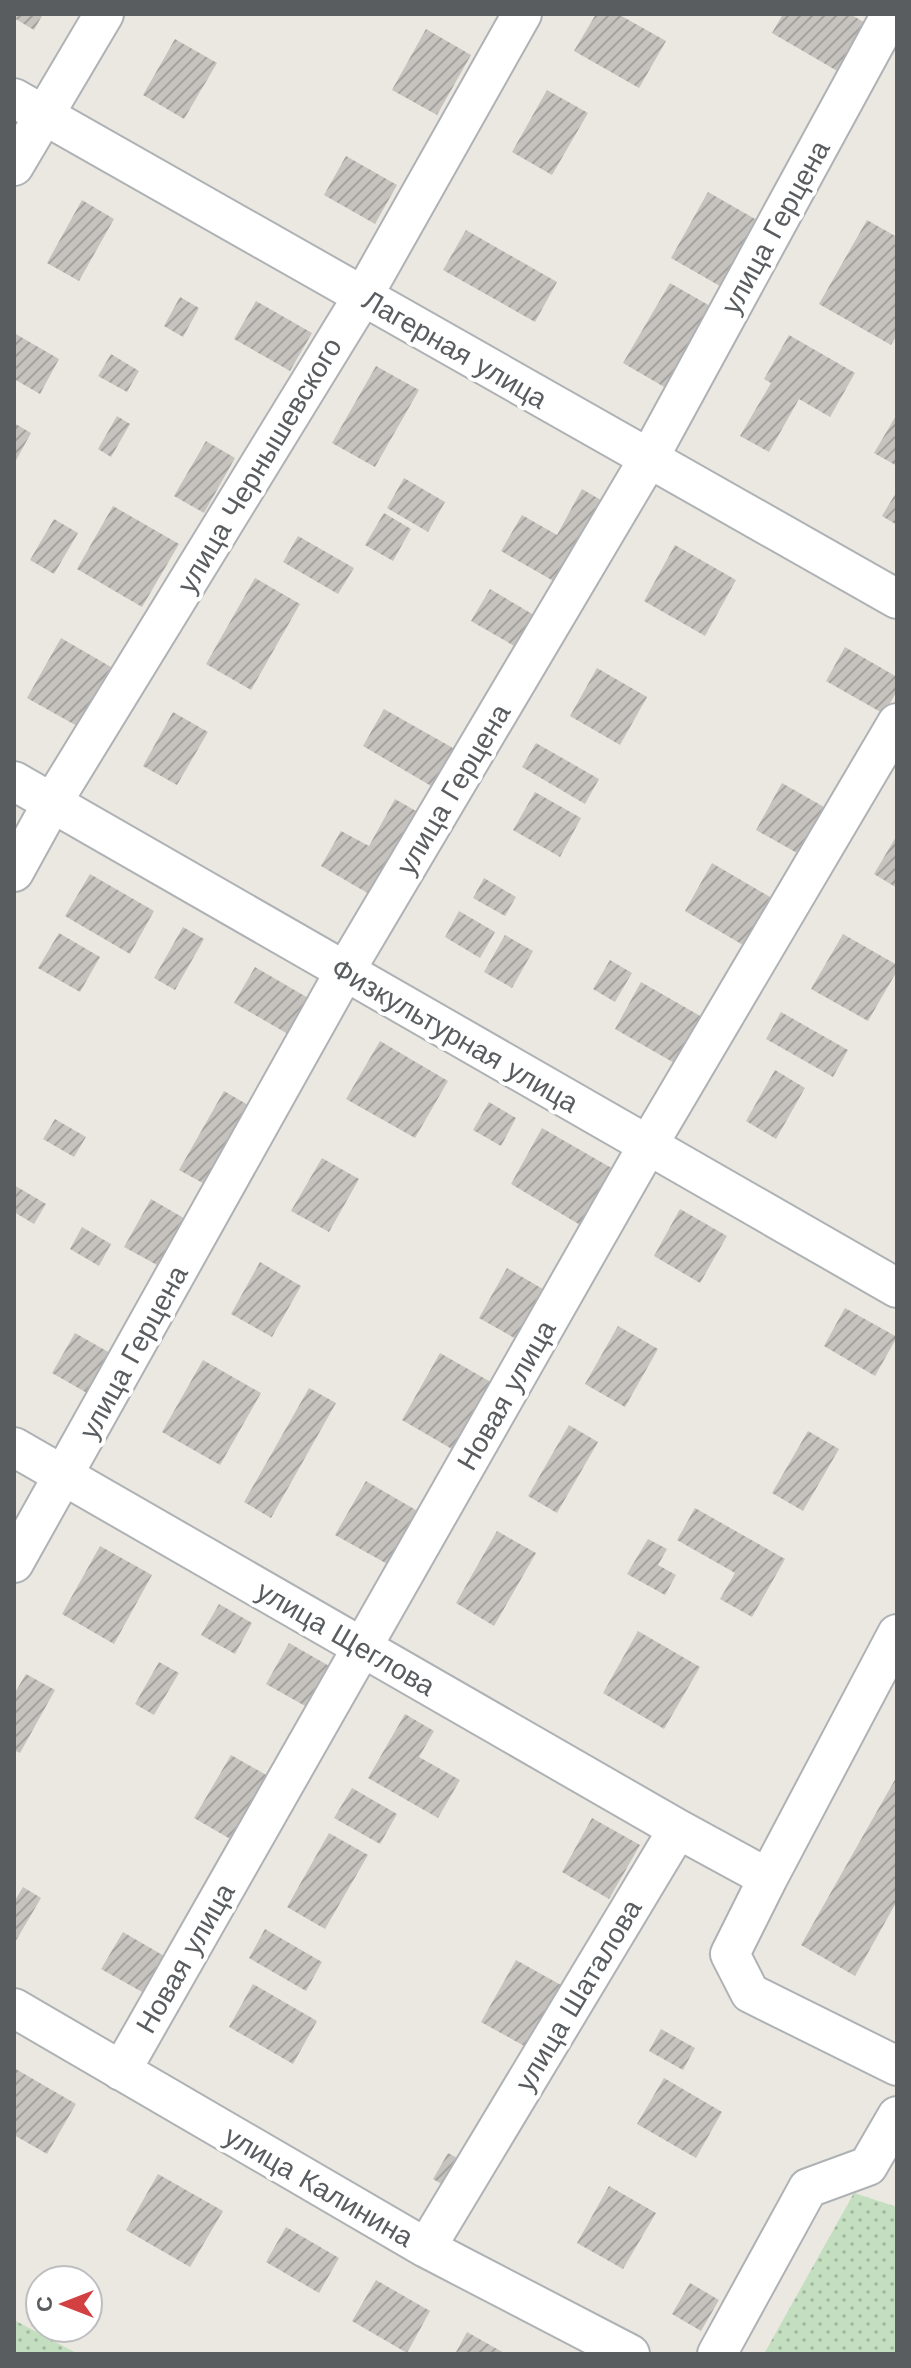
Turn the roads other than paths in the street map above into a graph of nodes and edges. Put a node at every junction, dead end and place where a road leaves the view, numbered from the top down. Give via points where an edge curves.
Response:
1 (104, 14) edge
2 (522, 14) edge
3 (891, 14) edge
4 (30, 107) edge
5 (14, 166) edge
6 (363, 296) junction
7 (649, 458) junction
8 (897, 599) edge
9 (897, 723) edge
10 (14, 781) edge
11 (52, 803) junction
12 (14, 872) edge
13 (345, 971) junction
14 (648, 1145) junction
15 (897, 1288) edge
16 (14, 1447) edge
17 (64, 1476) junction
18 (14, 1563) edge
19 (897, 1634) edge
20 (363, 1648) junction
21 (678, 1829) junction
22 (768, 1878) junction
23 (14, 2008) edge
24 (897, 2066) edge
25 (121, 2071) junction
26 (897, 2116) edge
27 (882, 2171) edge
28 (426, 2248) junction
29 (630, 2354) edge
30 (717, 2354) edge

1 - 4 street
2 - 6 street, улица Чернышевского
3 - 7 street, улица Герцена
4 - 5 street
4 - 6 street, Лагерная улица
6 - 7 street, Лагерная улица
6 - 11 street, улица Чернышевского
7 - 8 street, Лагерная улица
7 - 13 street, улица Герцена
9 - 14 street, Новая улица
10 - 11 street, Физкультурная улица
11 - 12 street, улица Чернышевского
11 - 13 street, Физкультурная улица
13 - 14 street, Физкультурная улица
13 - 17 street, улица Герцена
14 - 15 street, Физкультурная улица
14 - 20 street, Новая улица
16 - 17 street, улица Щеглова
17 - 18 street, улица Герцена
17 - 20 street, улица Щеглова
19 - 22 street
20 - 21 street, улица Щеглова
20 - 25 street, Новая улица
21 - 22 street
21 - 28 street, улица Шаталова
22 - 24 street via 730,1954 750,1993
23 - 25 street, улица Калинина
25 - 28 street, улица Калинина
26 - 27 street
27 - 30 street via 808,2188
28 - 29 street, улица Калинина

